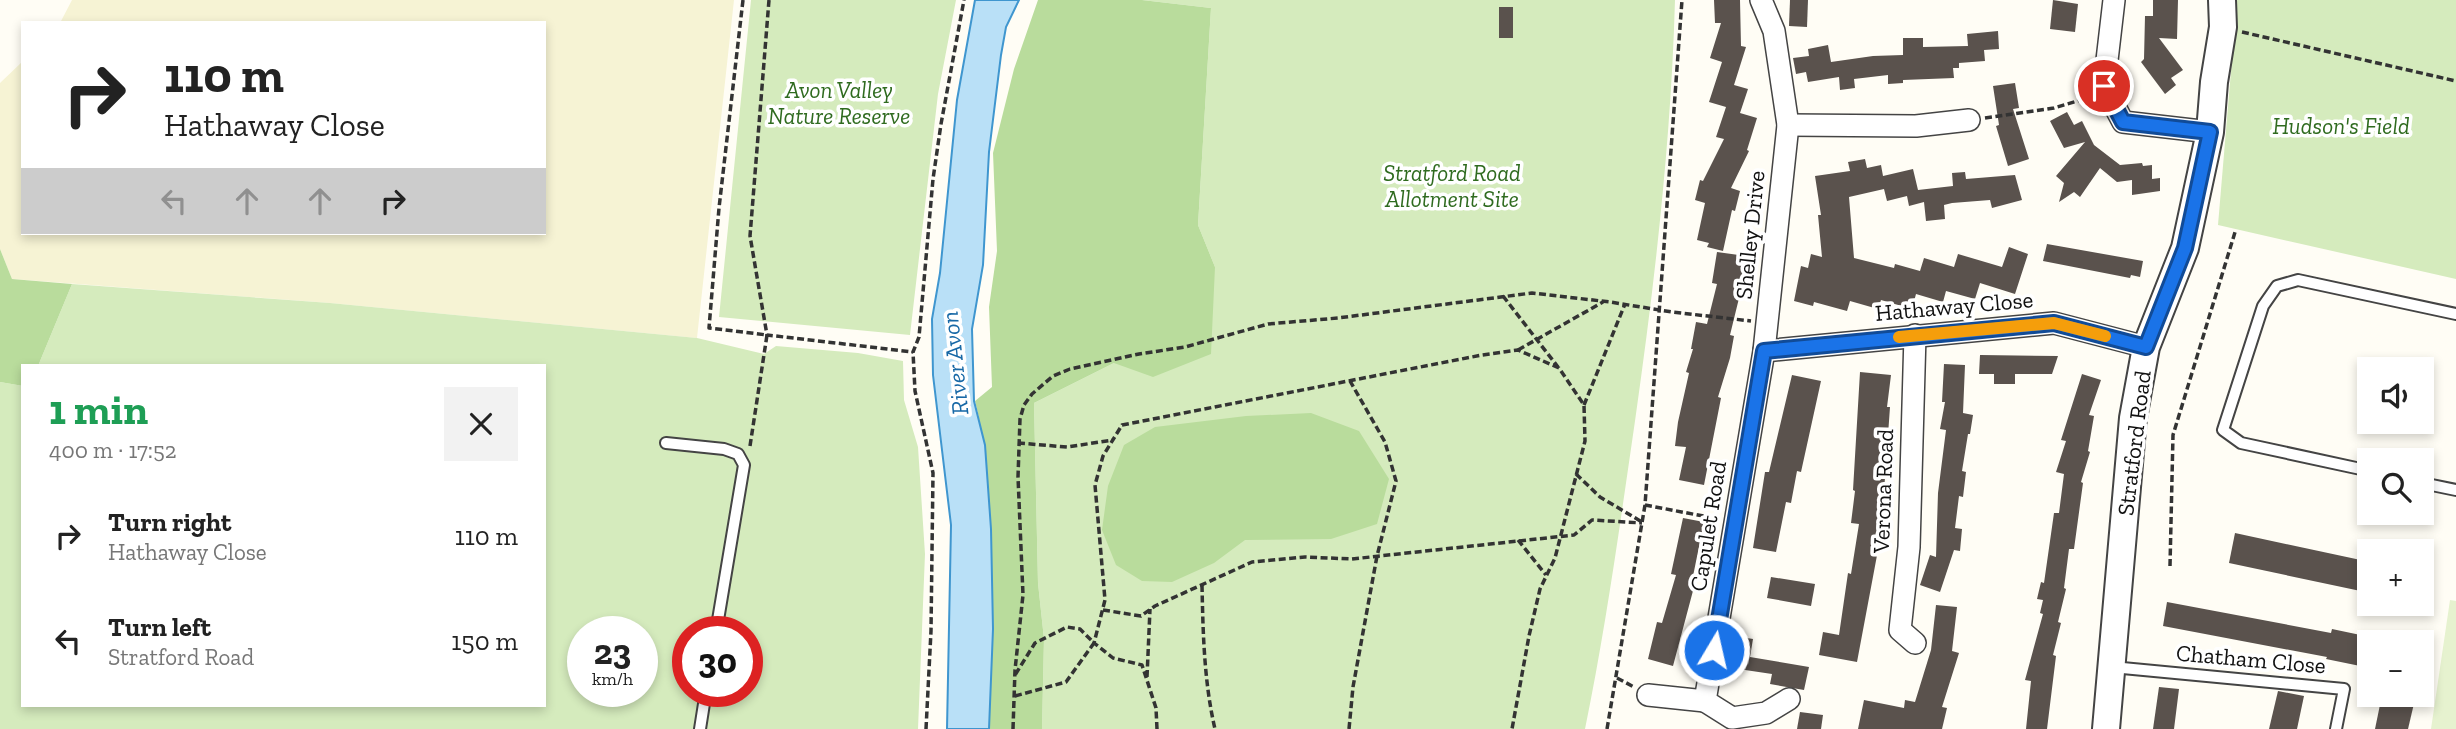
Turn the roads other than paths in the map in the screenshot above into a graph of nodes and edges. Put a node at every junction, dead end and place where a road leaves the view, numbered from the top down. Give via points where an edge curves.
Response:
1 (1761, 0) edge
2 (2114, 0) edge
3 (2221, 0) edge
4 (1969, 120) road end
5 (1788, 125) junction
6 (2210, 132) junction
7 (2456, 314) edge
8 (1915, 335) junction
9 (2146, 347) junction
10 (1764, 351) junction
11 (666, 443) dead end
12 (2357, 468) edge
13 (2434, 485) edge
14 (2456, 490) edge
15 (719, 616) edge
16 (1915, 643) dead end
17 (2112, 667) junction
18 (1648, 695) dead end
19 (1789, 699) dead end
20 (1705, 701) junction
21 (703, 707) edge
22 (700, 729) edge
23 (2106, 729) edge
24 (2336, 729) edge

1 - 5 street, Shelley Drive via 1774,31
2 - 6 street via 2104,86 2123,122
3 - 6 street, Stratford Road via 2223,27
4 - 5 street via 1916,126
5 - 10 street, Shelley Drive
6 - 9 street, Stratford Road via 2185,248
7 - 12 lane via 2298,280 2277,286 2263,306 2223,430 2241,443
8 - 9 street, Hathaway Close via 2054,323
8 - 10 street, Hathaway Close
8 - 16 street, Verona Road via 1909,547 1900,630
9 - 17 street, Stratford Road via 2133,418
10 - 20 street, Capulet Road
11 - 15 lane via 724,449 738,454 744,465
13 - 14 lane
17 - 23 street, Stratford Road
17 - 24 lane, Chatham Close via 2344,689
18 - 20 street
19 - 20 street via 1766,713 1731,718
21 - 22 lane

